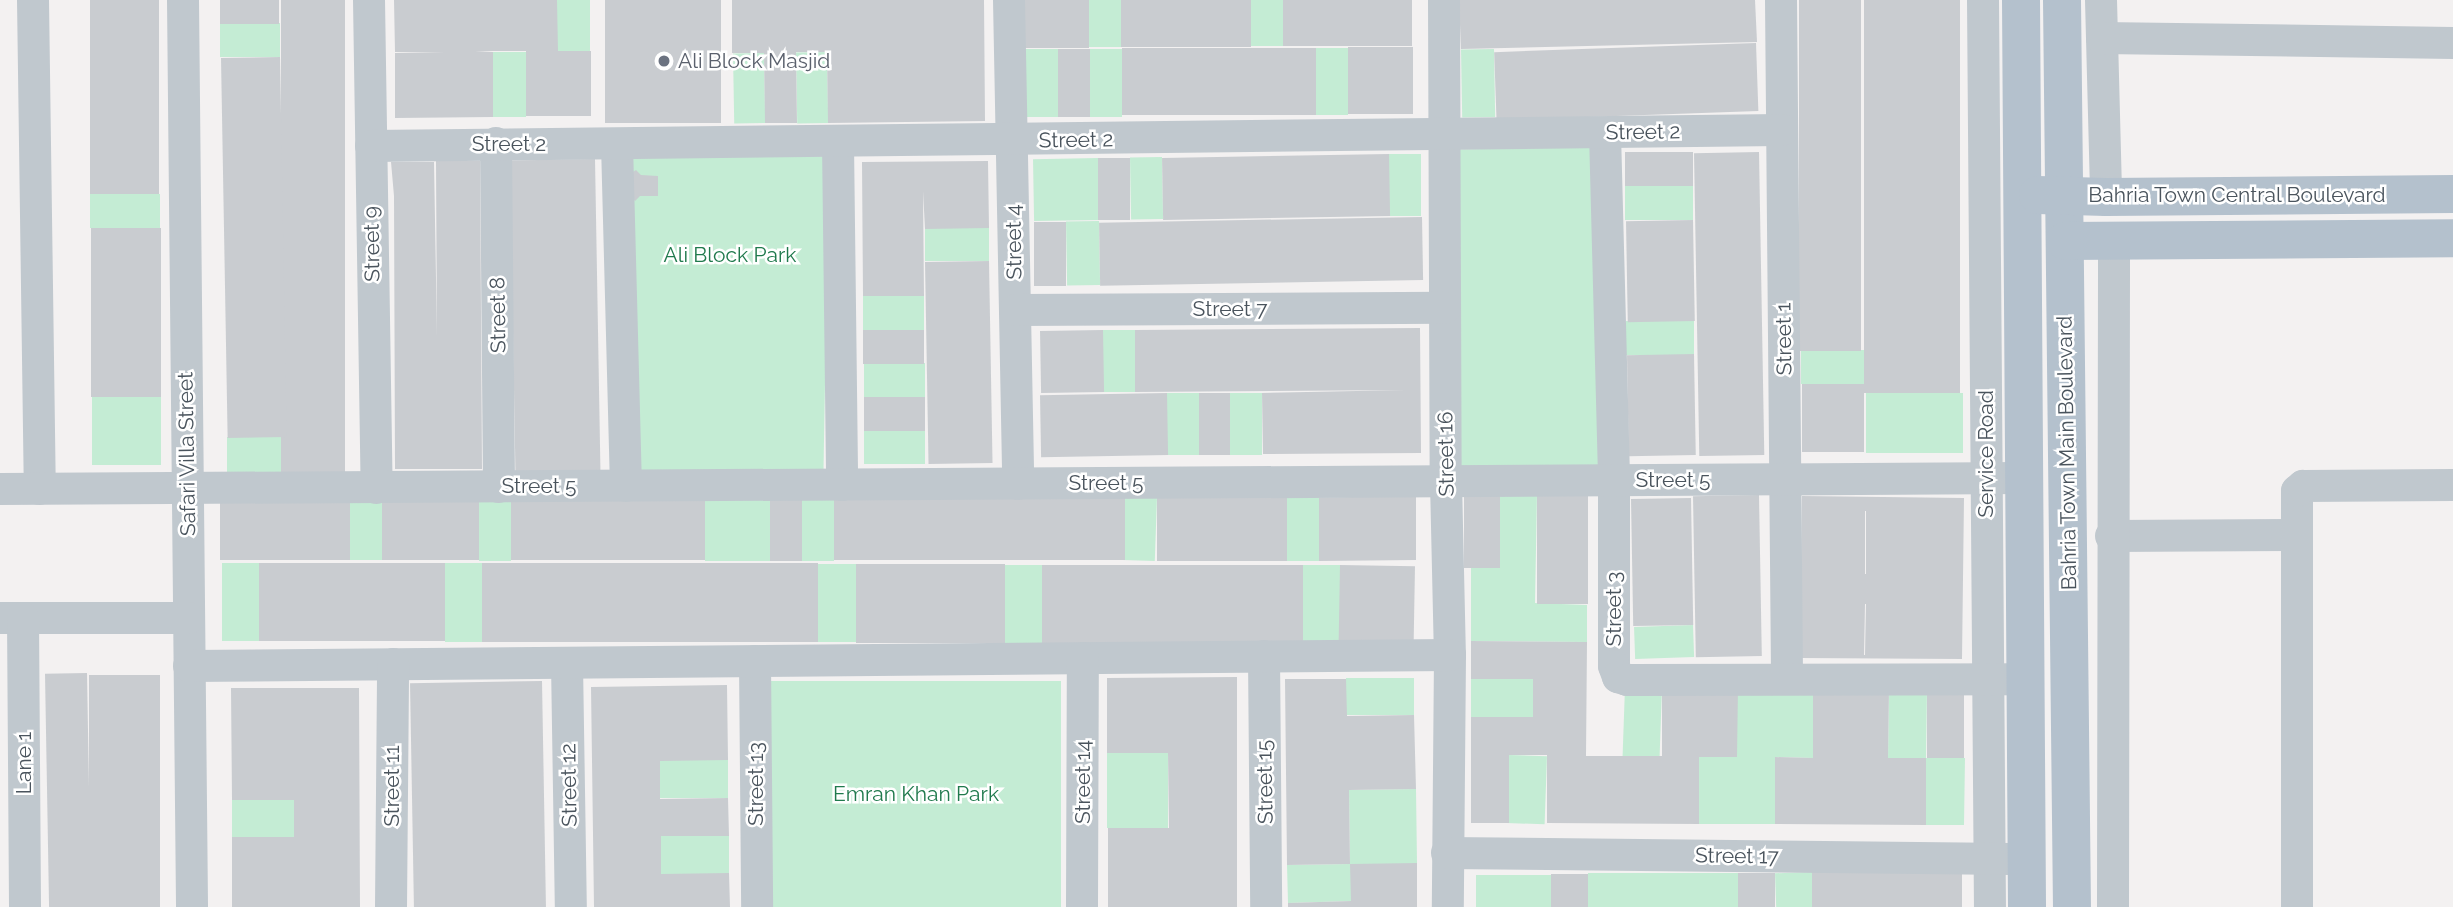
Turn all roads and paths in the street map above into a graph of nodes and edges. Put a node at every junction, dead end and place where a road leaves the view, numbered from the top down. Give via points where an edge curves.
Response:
1 (33, 0) edge
2 (183, 0) edge
3 (369, 0) edge
4 (1009, 0) edge
5 (1444, 0) edge
6 (1781, 0) edge
7 (1983, 0) edge
8 (2021, 0) edge
9 (2062, 0) edge
10 (2101, 0) edge
11 (2102, 38) junction
12 (2453, 43) edge
13 (1782, 130) junction
14 (1605, 133) junction
15 (1445, 134) junction
16 (1012, 141) junction
17 (496, 143) junction
18 (838, 143) junction
19 (617, 144) junction
20 (371, 146) junction
21 (2021, 152) junction
22 (2022, 194) junction
23 (2453, 194) edge
24 (2064, 195) junction
25 (2106, 197) junction
26 (2453, 238) edge
27 (2246, 239) junction
28 (2114, 240) junction
29 (2065, 241) junction
30 (1445, 308) junction
31 (1015, 310) junction
32 (2024, 478) junction
33 (1986, 479) junction
34 (1786, 480) junction
35 (1614, 481) junction
36 (1446, 482) junction
37 (1018, 484) junction
38 (842, 485) junction
39 (2453, 485) edge
40 (499, 486) junction
41 (626, 486) junction
42 (377, 488) junction
43 (0, 489) edge
44 (40, 489) junction
45 (188, 489) junction
46 (2111, 536) junction
47 (2295, 536) junction
48 (12, 618) edge
49 (189, 618) junction
50 (1450, 654) junction
51 (1264, 656) junction
52 (1083, 658) junction
53 (755, 661) junction
54 (566, 663) junction
55 (393, 664) junction
56 (189, 666) junction
57 (1787, 678) junction
58 (1987, 678) junction
59 (2025, 679) junction
60 (12, 825) edge
61 (1447, 853) junction
62 (2008, 859) junction
63 (25, 907) edge
64 (192, 907) edge
65 (391, 907) edge
66 (571, 907) edge
67 (757, 907) edge
68 (1082, 907) edge
69 (1266, 907) edge
70 (1448, 907) edge
71 (1990, 907) edge
72 (2026, 907) edge
73 (2072, 907) edge
74 (2113, 907) edge
75 (2297, 907) edge

1 - 44 street
2 - 45 street, Safari Villa Street
3 - 20 street, Street 9
4 - 16 street, Street 4
5 - 15 street, Street 16
6 - 13 street, Street 1
7 - 33 street, Service Road
8 - 21 main road, Bahria Town Main Boulevard
9 - 24 main road, Bahria Town Main Boulevard
10 - 11 street
11 - 12 street
11 - 25 street
13 - 14 street, Street 2
13 - 34 street, Street 1
14 - 15 street, Street 2
14 - 35 street, Street 3
15 - 16 street, Street 2
15 - 30 street, Street 16
16 - 18 street, Street 2
16 - 31 street, Street 4
17 - 19 street, Street 2
17 - 20 street, Street 2
17 - 40 street, Street 8
18 - 19 street, Street 2
18 - 38 street
19 - 41 street
20 - 42 street, Street 9
21 - 22 main road, Bahria Town Main Boulevard
21 - 24 main road via 2031,168
22 - 24 main road, Bahria Town Central Boulevard
22 - 32 main road, Bahria Town Main Boulevard
23 - 25 main road, Bahria Town Central Boulevard
24 - 25 main road, Bahria Town Central Boulevard
24 - 27 main road via 2105,229 2239,230
24 - 29 main road, Bahria Town Main Boulevard
26 - 27 main road, Bahria Town Central Boulevard
27 - 28 main road, Bahria Town Central Boulevard
28 - 29 main road, Bahria Town Central Boulevard
28 - 46 street
29 - 73 main road, Bahria Town Main Boulevard
30 - 31 street, Street 7
30 - 36 street, Street 16
31 - 37 street, Street 4
32 - 33 street, Street 5
32 - 59 main road, Bahria Town Main Boulevard
33 - 34 street, Street 5
33 - 58 street, Service Road
34 - 35 street, Street 5
34 - 57 street, Street 1
35 - 36 street, Street 5
35 - 57 street, Street 3 via 1614,666 1618,677
36 - 37 street, Street 5
36 - 50 street, Street 16
37 - 38 street, Street 5
38 - 41 street, Street 5
39 - 47 street via 2303,486 2297,491
40 - 41 street, Street 5
40 - 42 street, Street 5
42 - 45 street, Street 5
43 - 44 street, Street 5
44 - 45 street, Street 5
45 - 49 street, Safari Villa Street
46 - 47 street
46 - 74 street
47 - 75 street
48 - 49 street
48 - 60 street, Lane 1
49 - 56 street, Safari Villa Street
50 - 51 street
50 - 61 street, Street 16
51 - 52 street
51 - 69 street, Street 15
52 - 53 street
52 - 68 street, Street 14
53 - 54 street
53 - 67 street, Street 13
54 - 55 street
54 - 66 street, Street 12
55 - 56 street
55 - 65 street, Street 11
56 - 64 street, Safari Villa Street
57 - 58 street, Street 3
58 - 59 street, Street 3
58 - 62 street, Service Road
59 - 62 main road, Bahria Town Main Boulevard
60 - 63 street, Lane 1
61 - 62 street, Street 17
61 - 70 street, Street 16
62 - 71 street, Service Road
62 - 72 main road, Bahria Town Main Boulevard

